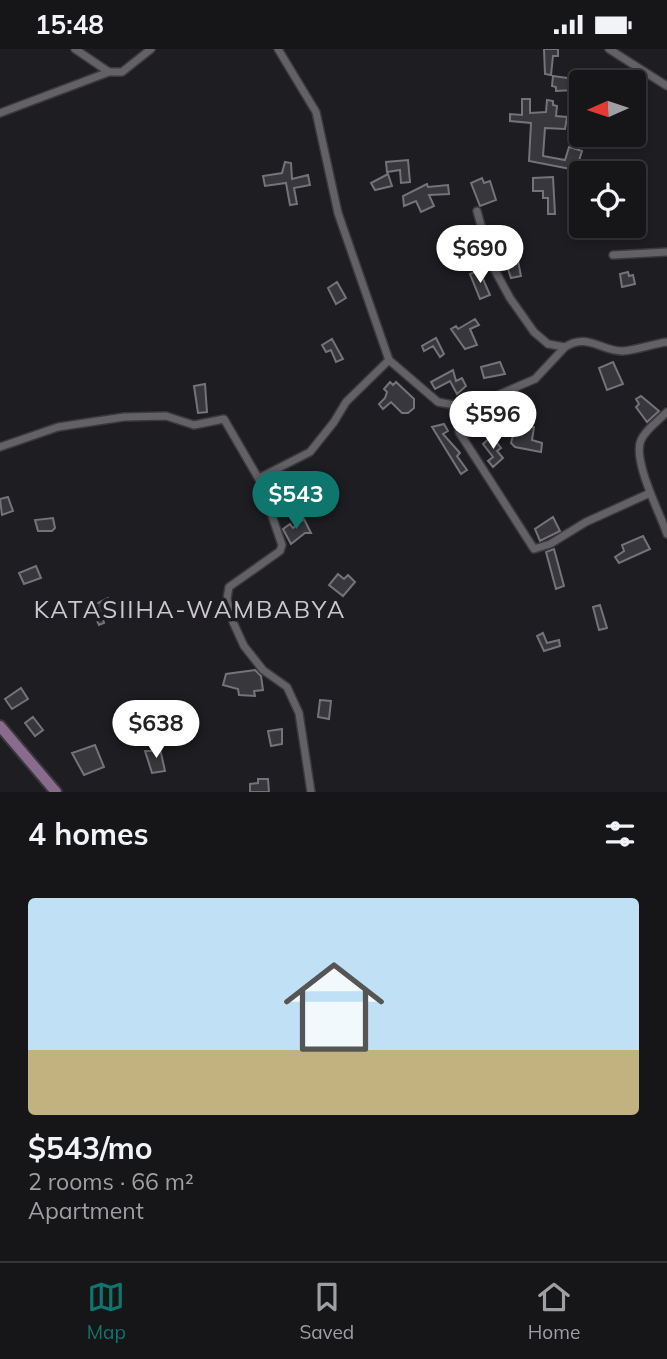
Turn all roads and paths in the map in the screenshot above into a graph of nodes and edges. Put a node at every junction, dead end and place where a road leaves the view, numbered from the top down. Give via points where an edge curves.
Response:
1 (75, 49) edge
2 (151, 49) edge
3 (278, 49) edge
4 (609, 49) edge
5 (109, 72) junction
6 (667, 86) edge
7 (0, 113) edge
8 (477, 211) dead end
9 (667, 253) edge
10 (613, 255) dead end
11 (667, 342) edge
12 (565, 347) junction
13 (389, 360) junction
14 (454, 405) junction
15 (667, 412) edge
16 (0, 447) edge
17 (260, 481) junction
18 (650, 492) junction
19 (667, 534) edge
20 (0, 726) edge
21 (56, 792) edge
22 (311, 792) edge

1 - 5 street
2 - 5 street via 122,72
3 - 13 street via 316,112 338,213
4 - 6 street
5 - 7 street
8 - 12 street via 492,265 510,298 534,333 548,344
9 - 10 street
11 - 12 street via 623,351 591,342 573,341
12 - 14 street via 535,379 493,397
13 - 14 street via 438,402
13 - 17 street via 346,402 310,452
14 - 18 street via 459,432 534,549
15 - 18 street via 640,442
16 - 17 street via 58,427 124,417 166,416 194,425 220,417
17 - 22 street via 282,545 229,587 227,599 244,646 263,670 287,687 299,713
18 - 19 street
20 - 21 street

